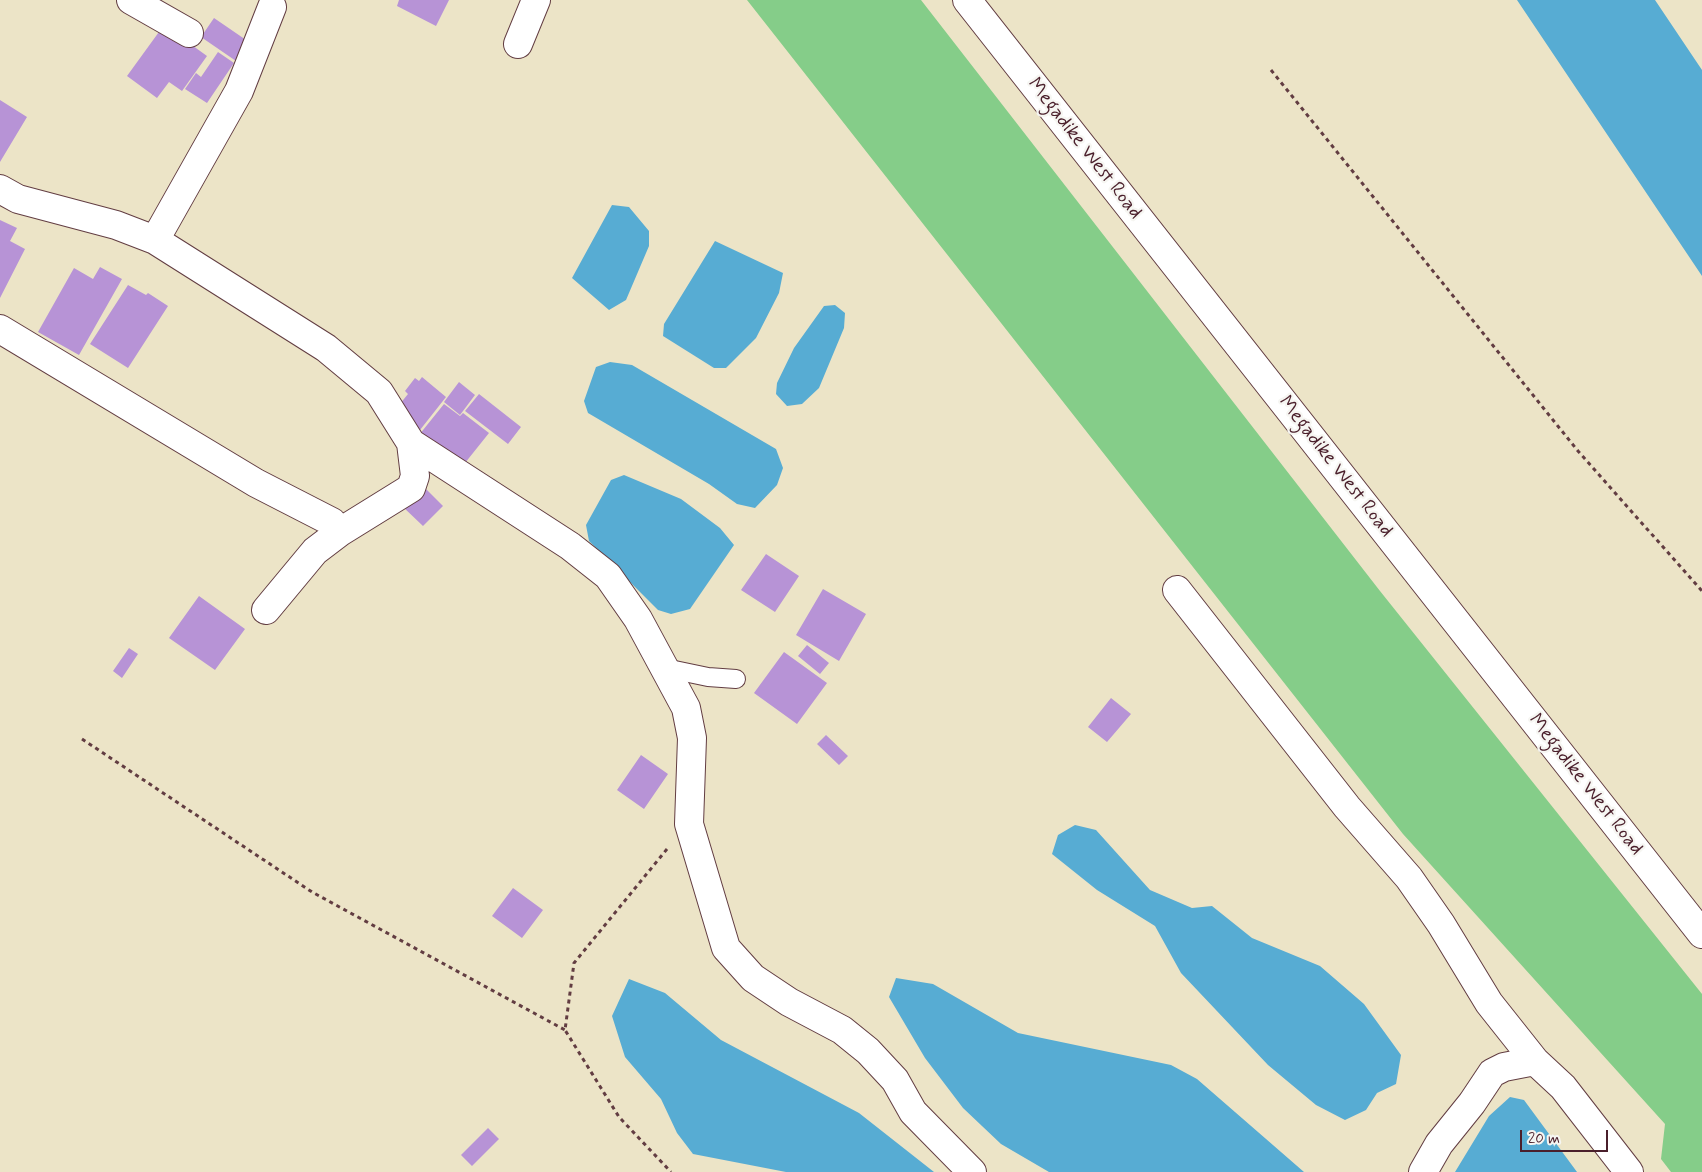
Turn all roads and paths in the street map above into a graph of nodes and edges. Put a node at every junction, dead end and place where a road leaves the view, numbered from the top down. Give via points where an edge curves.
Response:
1 (130, 0) edge
2 (536, 0) edge
3 (968, 0) edge
4 (272, 7) dead end
5 (189, 33) dead end
6 (518, 44) dead end
7 (1271, 70) dead end
8 (0, 189) edge
9 (155, 240) junction
10 (0, 329) edge
11 (411, 443) junction
12 (340, 532) junction
13 (1177, 590) dead end
14 (1702, 591) edge
15 (266, 610) dead end
16 (665, 668) junction
17 (736, 678) dead end
18 (82, 739) dead end
19 (688, 824) junction
20 (1702, 934) edge
21 (565, 1030) junction
22 (1535, 1061) junction
23 (670, 1172) edge
24 (972, 1172) edge
25 (1423, 1172) edge
26 (1629, 1172) edge

1 - 5 street
2 - 6 street
3 - 20 street, Megadike West Road
4 - 9 street via 239,91
7 - 14 path via 1578,452
8 - 9 street via 18,199
9 - 11 street via 326,348 379,392
10 - 12 street via 256,483 332,522
11 - 12 street via 415,476 411,488
11 - 16 street via 570,546 608,576 638,619
12 - 15 street via 315,551
13 - 22 street via 1347,807 1409,878 1489,1003
16 - 17 lane via 708,677
16 - 19 street via 686,708 692,738
18 - 21 path via 312,892
19 - 21 path via 574,963
19 - 24 street via 726,948 753,978 789,1002 842,1030 868,1051 896,1080 913,1112
21 - 23 path via 619,1117
22 - 25 street via 1504,1067 1492,1073 1439,1144
22 - 26 street via 1563,1087

